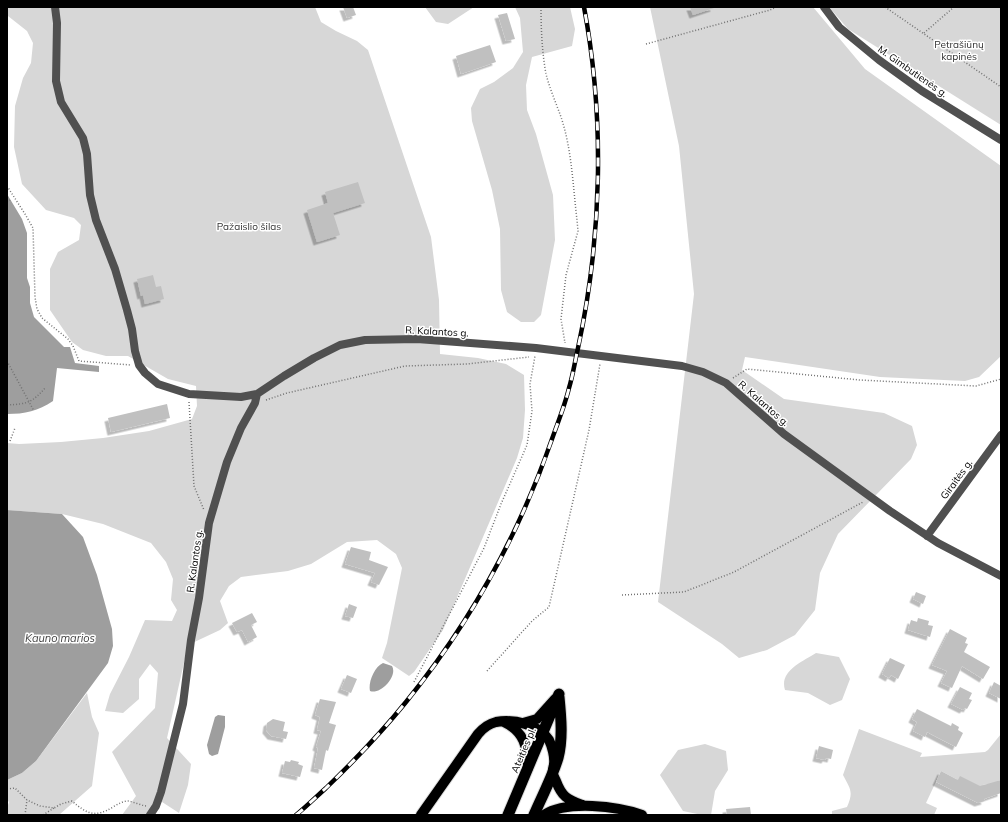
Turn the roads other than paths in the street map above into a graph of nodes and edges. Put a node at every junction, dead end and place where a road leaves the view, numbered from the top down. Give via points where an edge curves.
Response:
1 (55, 7) edge
2 (824, 7) edge
3 (1001, 140) edge
4 (257, 394) junction
5 (1001, 435) edge
6 (927, 536) junction
7 (1001, 576) edge
8 (559, 694) junction
9 (502, 722) junction
10 (523, 723) junction
11 (542, 734) junction
12 (528, 768) junction
13 (553, 773) junction
14 (582, 805) junction
15 (150, 815) edge
16 (422, 815) edge
17 (508, 815) edge
18 (534, 815) edge
19 (544, 815) edge
20 (642, 815) edge

1 - 4 street via 56,81 61,102 83,138 87,154 90,195 96,220 115,269 127,310 138,365 158,384 188,394 241,397
2 - 3 street, M. Gimbutienės g. via 839,27 879,60 922,91
4 - 6 street, R. Kalantos g. via 314,358 340,345 365,340 417,339 536,352 564,351 682,366 726,383 784,434
4 - 15 street, R. Kalantos g. via 227,462 209,523 183,704 161,792
5 - 6 street, Giraitės g.
6 - 7 street, R. Kalantos g.
8 - 10 main road via 537,719
8 - 11 highway, Ateities pl.
8 - 13 highway via 561,736
9 - 10 main road
9 - 12 main road via 511,726 523,738
9 - 16 main road via 489,725 478,734
10 - 11 main road
11 - 12 highway, Ateities pl.
11 - 13 main road via 549,740 552,750
12 - 17 highway, Ateities pl.
13 - 14 main road via 563,795
13 - 18 highway
14 - 19 main road via 551,810
14 - 20 main road via 619,809

